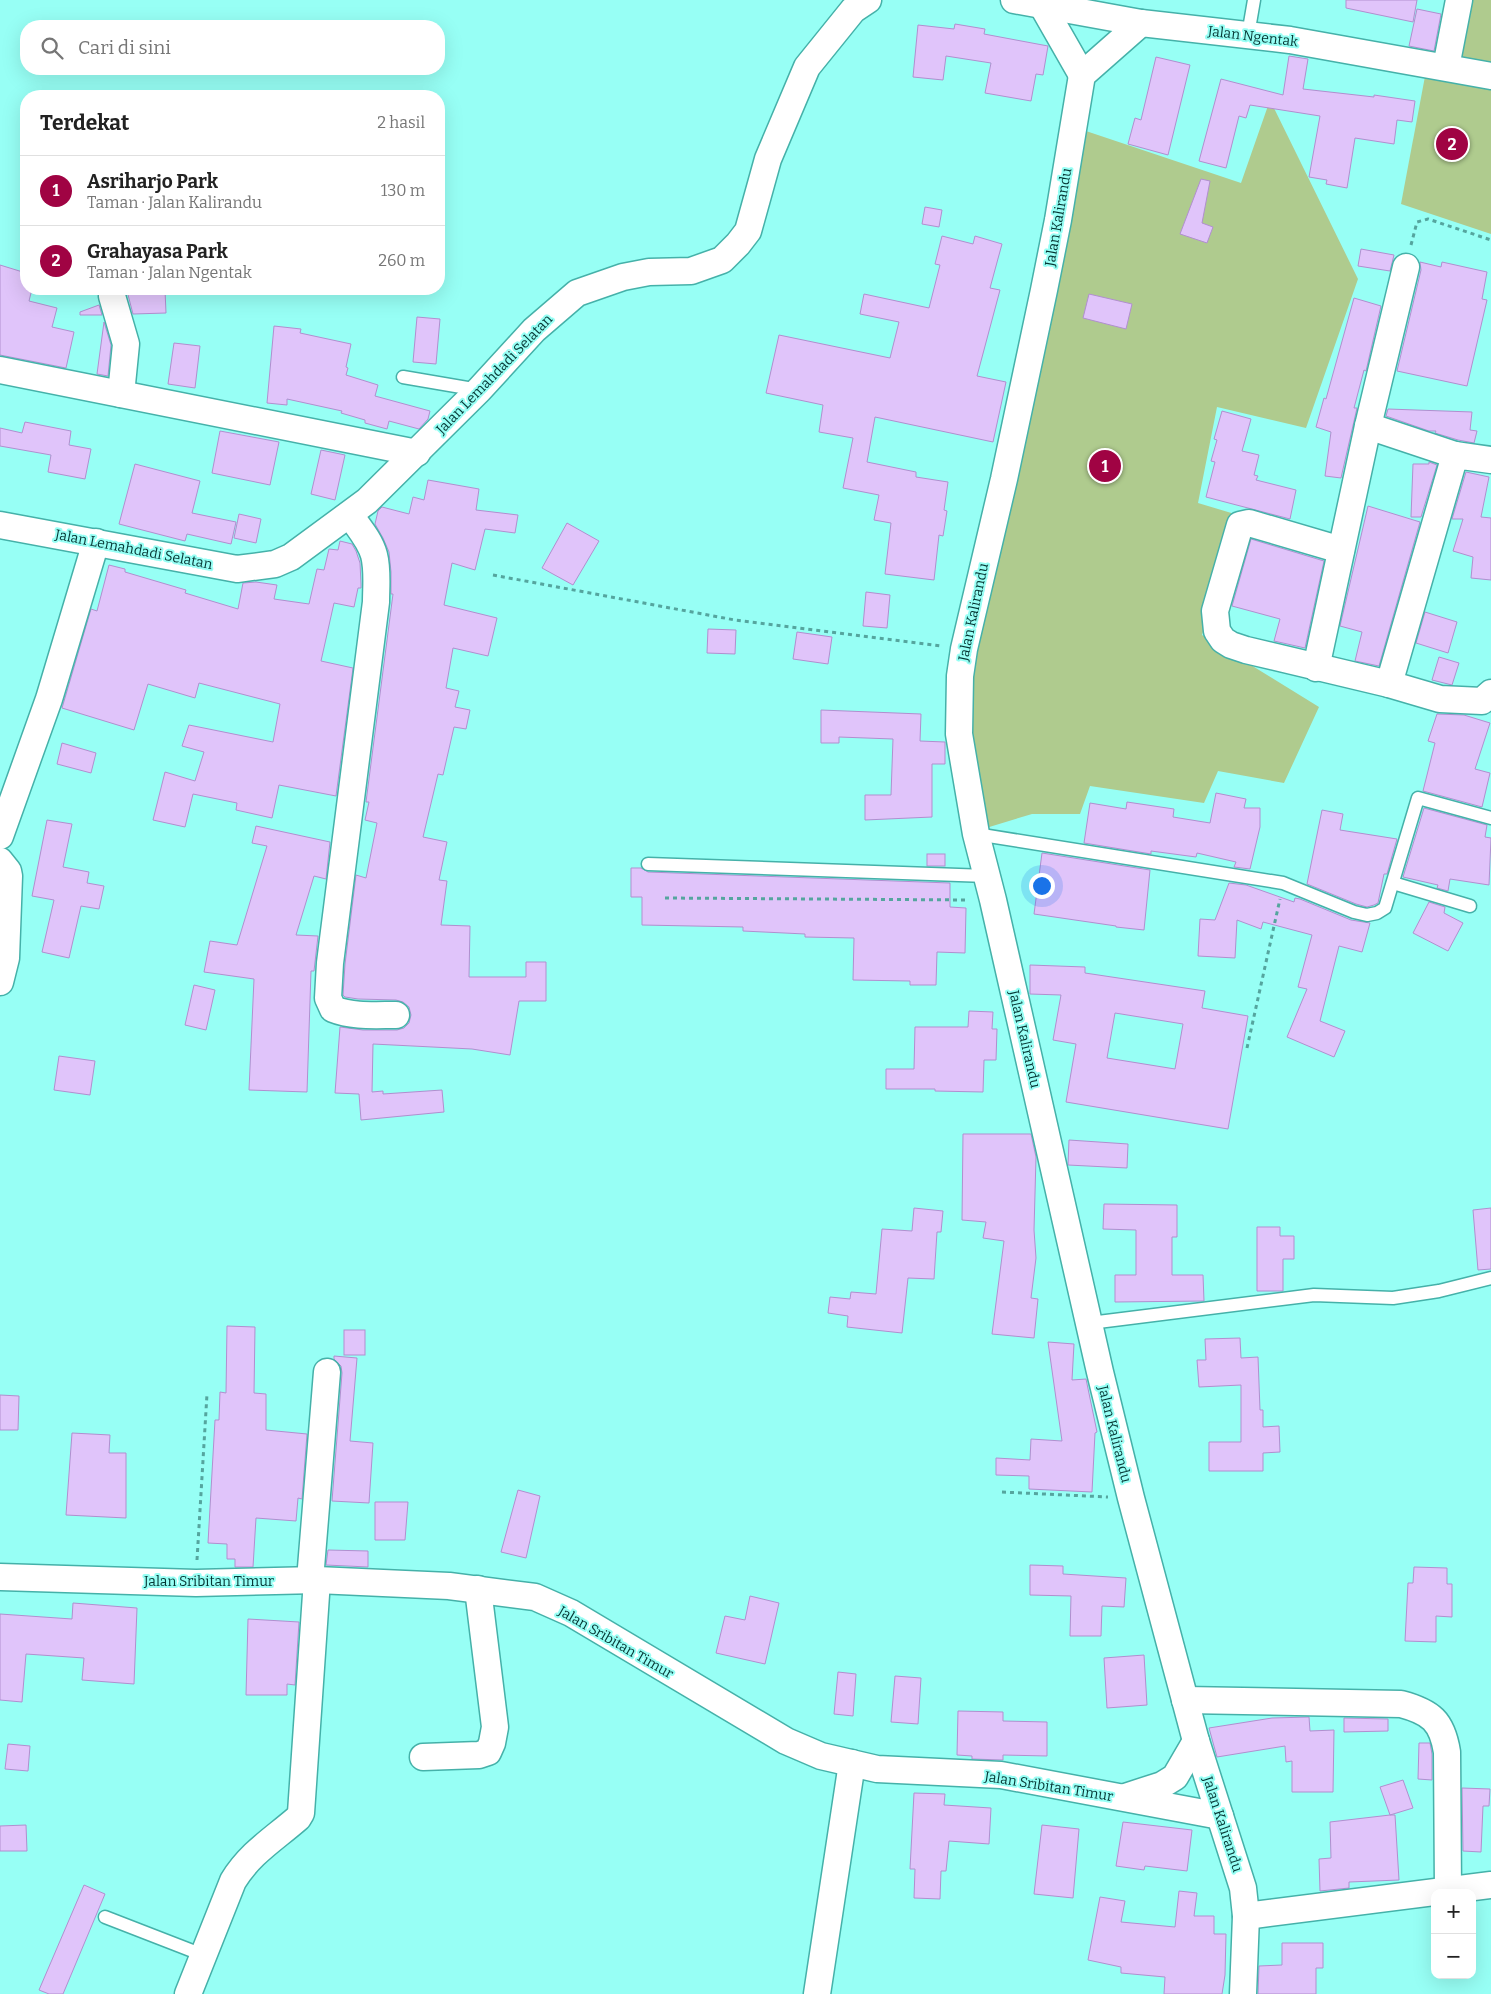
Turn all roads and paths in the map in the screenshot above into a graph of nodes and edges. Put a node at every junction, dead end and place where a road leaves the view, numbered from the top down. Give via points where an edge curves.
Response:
1 (868, 0) edge
2 (1014, 0) edge
3 (1254, 0) edge
4 (1459, 0) edge
5 (1042, 5) junction
6 (1141, 23) junction
7 (1248, 35) junction
8 (1446, 67) junction
9 (1082, 76) junction
10 (1491, 76) edge
11 (1491, 240) edge
12 (1406, 267) joint
13 (112, 296) dead end
14 (0, 370) edge
15 (403, 377) dead end
16 (478, 390) junction
17 (121, 394) junction
18 (1368, 426) junction
19 (417, 453) junction
20 (1455, 455) junction
21 (1491, 460) edge
22 (350, 515) junction
23 (0, 525) edge
24 (96, 542) junction
25 (1341, 550) junction
26 (494, 575) dead end
27 (964, 648) junction
28 (1316, 668) junction
29 (1389, 684) junction
30 (1491, 693) edge
31 (1491, 818) edge
32 (976, 834) junction
33 (0, 836) edge
34 (0, 861) edge
35 (648, 864) dead end
36 (1283, 883) junction
37 (1393, 883) junction
38 (990, 888) junction
39 (665, 898) dead end
40 (1470, 906) dead end
41 (0, 982) edge
42 (396, 1015) dead end
43 (1247, 1048) dead end
44 (1491, 1278) edge
45 (1090, 1324) junction
46 (327, 1372) dead end
47 (207, 1394) dead end
48 (1002, 1492) dead end
49 (1131, 1498) junction
50 (0, 1577) edge
51 (313, 1580) junction
52 (196, 1583) junction
53 (478, 1589) junction
54 (1185, 1700) junction
55 (1196, 1741) junction
56 (423, 1757) dead end
57 (852, 1763) junction
58 (1122, 1798) junction
59 (1220, 1816) junction
60 (1491, 1885) edge
61 (1448, 1889) edge
62 (1462, 1889) edge
63 (1431, 1893) edge
64 (1246, 1916) junction
65 (105, 1917) dead end
66 (203, 1955) junction
67 (188, 1994) edge
68 (817, 1994) edge
69 (1243, 1994) edge

1 - 16 street, Jalan Lemahdadi Selatan via 853,10 807,67 768,159 748,231 738,244 722,260 691,271 649,272 623,277 577,293 534,330
2 - 5 street, Jalan Ngentak
3 - 7 lane
4 - 8 street
5 - 6 street, Jalan Ngentak
5 - 9 street
6 - 7 street, Jalan Ngentak
6 - 9 street
7 - 8 street, Jalan Ngentak
8 - 10 street, Jalan Ngentak
9 - 27 street, Jalan Kalirandu via 1044,290
11 - 12 path via 1428,219 1417,222
12 - 18 street
13 - 17 street via 126,344
14 - 17 street
15 - 16 lane
16 - 19 street, Jalan Lemahdadi Selatan
17 - 19 street
18 - 20 street
18 - 25 street
19 - 22 street, Jalan Lemahdadi Selatan
20 - 21 street
20 - 29 street
22 - 24 street, Jalan Lemahdadi Selatan via 291,557 256,567 237,569
22 - 42 street via 374,555 376,602 328,998 333,1009 340,1012
23 - 24 street, Jalan Lemahdadi Selatan
24 - 33 street via 49,699
25 - 28 street
25 - 28 street via 1244,523 1238,530 1215,611 1217,631 1231,645
26 - 27 path via 735,620
27 - 32 street, Jalan Kalirandu via 959,734
28 - 29 street
29 - 30 street via 1456,701 1482,702
31 - 37 lane via 1418,798
32 - 36 lane
32 - 38 street, Jalan Kalirandu
34 - 41 street via 9,876 6,958
35 - 38 lane
36 - 37 lane via 1367,915 1385,908
36 - 43 path
37 - 40 lane
38 - 39 path
38 - 45 street, Jalan Kalirandu
44 - 45 lane via 1393,1298 1314,1295
45 - 49 street, Jalan Kalirandu
46 - 51 street
47 - 52 path
48 - 49 path
49 - 54 street, Jalan Kalirandu
50 - 52 street, Jalan Sribitan Timur
51 - 52 street, Jalan Sribitan Timur
51 - 53 street, Jalan Sribitan Timur
51 - 66 street via 301,1813 243,1865 233,1881
53 - 56 street via 495,1727 492,1743 488,1752 479,1755
53 - 57 street, Jalan Sribitan Timur via 535,1597 571,1613 786,1741 821,1756
54 - 55 street, Jalan Kalirandu
54 - 61 street via 1401,1704 1419,1709 1435,1720 1444,1734 1447,1752
55 - 58 street, Jalan Sribitan Timur via 1175,1777 1162,1785
55 - 59 street, Jalan Kalirandu
57 - 58 street, Jalan Sribitan Timur via 877,1769 1001,1775
57 - 68 street
58 - 59 street, Jalan Sribitan Timur
59 - 64 street, Jalan Kalirandu via 1243,1888
60 - 62 street
63 - 64 street
64 - 69 street, Jalan Kalirandu
65 - 66 lane
66 - 67 street

